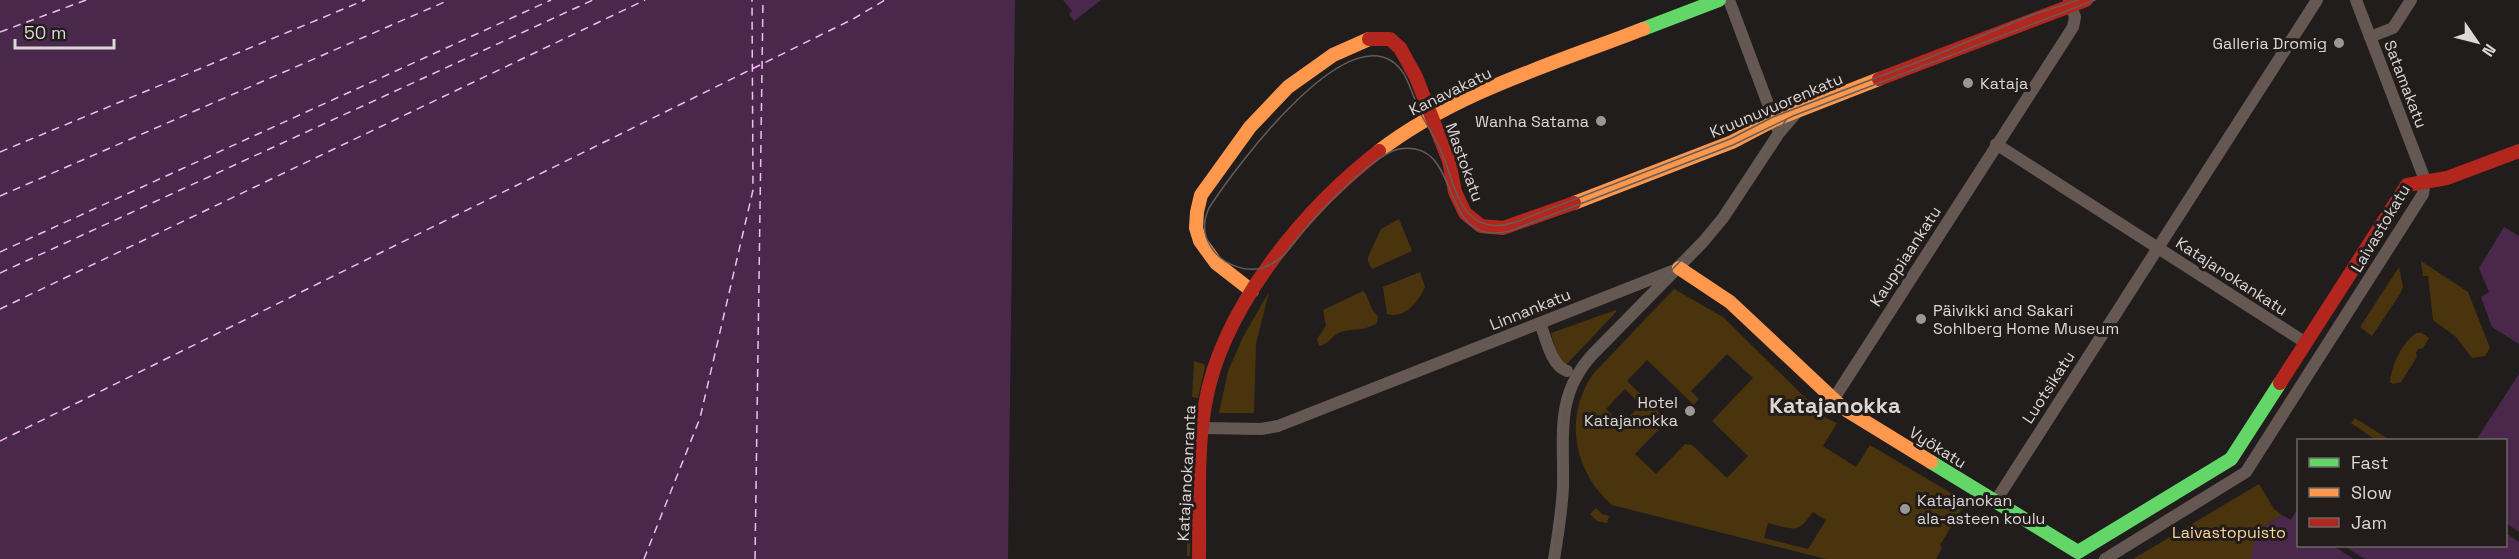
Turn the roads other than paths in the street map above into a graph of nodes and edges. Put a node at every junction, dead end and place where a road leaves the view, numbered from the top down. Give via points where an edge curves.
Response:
1 (1719, 0) edge
2 (1729, 0) edge
3 (2086, 0) edge
4 (2317, 0) edge
5 (2356, 0) edge
6 (2410, 0) edge
7 (2070, 3) edge
8 (2370, 37) junction
9 (1430, 116) junction
10 (1777, 127) junction
11 (1996, 144) junction
12 (2519, 151) edge
13 (2426, 180) junction
14 (1478, 226) joint
15 (2157, 247) junction
16 (1679, 268) junction
17 (1252, 291) junction
18 (1540, 323) junction
19 (2306, 343) junction
20 (1568, 371) dead end
21 (1833, 400) junction
22 (1202, 428) junction
23 (1995, 502) junction
24 (2078, 552) joint
25 (1199, 559) edge
26 (1554, 559) edge
27 (2105, 559) edge

1 - 9 street, Kanavakatu via 1478,93
2 - 10 street
3 - 7 street, Kruunuvuorenkatu
4 - 15 street, Luotsikatu
5 - 8 street, Satamakatu
6 - 8 street via 2393,28
7 - 10 street, Kruunuvuorenkatu via 1799,111
7 - 11 street, Kauppiaankatu via 2075,17 2070,31
8 - 13 street, Satamakatu
9 - 14 street, Mastokatu via 1450,164 1450,176 1461,205
9 - 17 street, Kanavakatu via 1338,185 1304,221
9 - 17 street, Mastokatu via 1408,62 1394,42 1379,38 1344,49 1283,89 1259,116 1197,206 1197,225 1206,253 1212,262
10 - 14 street, Kruunuvuorenkatu via 1517,225 1492,230
10 - 16 street, Linnankatu via 1723,218
11 - 15 street, Katajanokankatu
11 - 21 street, Kauppiaankatu
12 - 13 street via 2447,177
13 - 19 street, Laivastokatu via 2407,185
13 - 27 street, Laivastokatu via 2423,194 2246,472
15 - 19 street, Katajanokankatu
15 - 23 street, Luotsikatu
16 - 18 street, Linnankatu
16 - 21 street, Vyökatu via 1730,302
16 - 26 street via 1587,360 1570,388 1563,420 1562,489
17 - 22 street, Katajanokanranta via 1217,362
18 - 20 street via 1555,362
18 - 22 street, Linnankatu via 1278,426
19 - 24 street, Laivastokatu via 2231,459
21 - 23 street, Vyökatu
22 - 25 street, Katajanokanranta
23 - 24 street, Vyökatu

